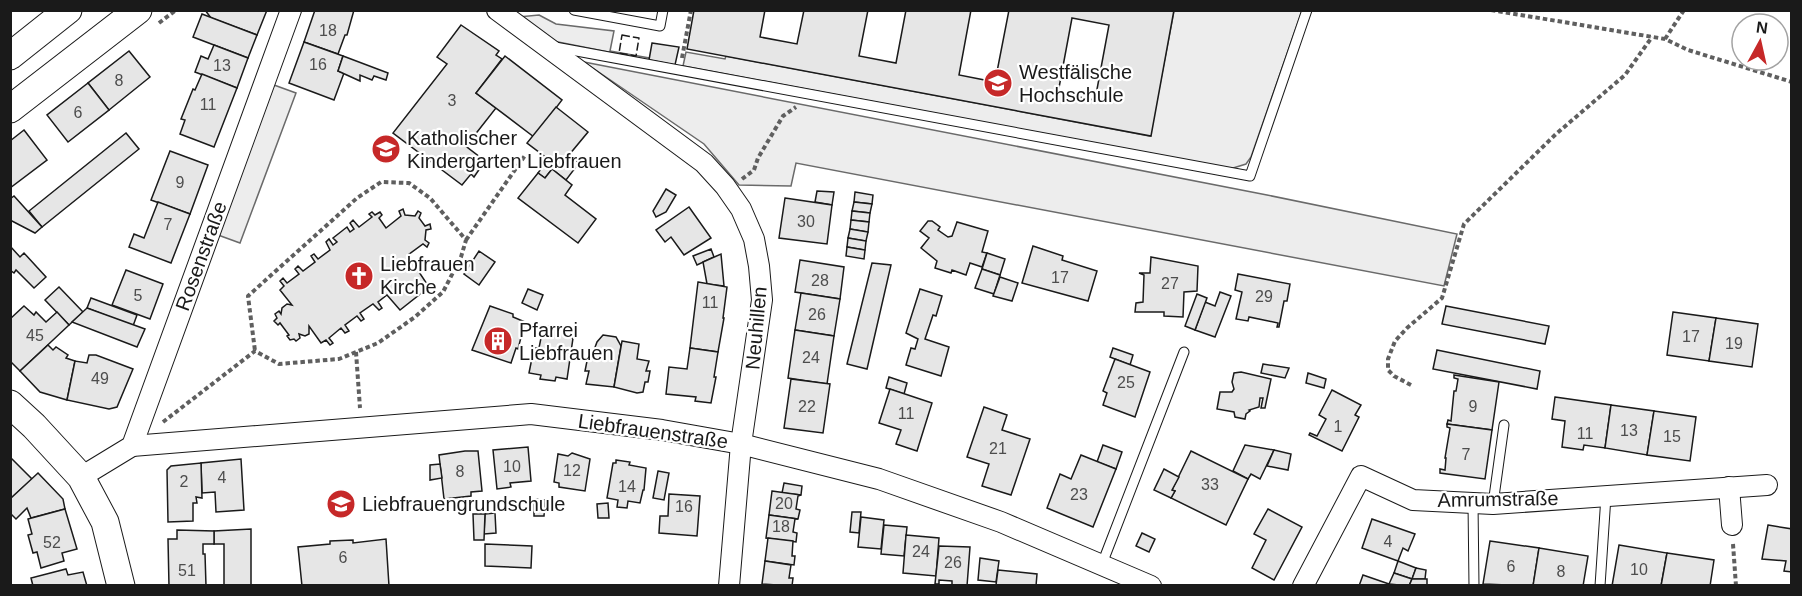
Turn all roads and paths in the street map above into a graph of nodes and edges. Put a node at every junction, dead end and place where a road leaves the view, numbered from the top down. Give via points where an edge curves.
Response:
1 (68, 10) edge
2 (138, 10) edge
3 (291, 10) edge
4 (497, 10) edge
5 (574, 10) edge
6 (663, 10) edge
7 (691, 10) edge
8 (1307, 10) edge
9 (1491, 10) edge
10 (1684, 10) edge
11 (1652, 37) junction
12 (1665, 39) junction
13 (546, 46) junction
14 (10, 56) edge
15 (680, 71) junction
16 (1791, 82) edge
17 (804, 95) junction
18 (10, 110) edge
19 (525, 154) dead end
20 (754, 170) dead end
21 (466, 240) junction
22 (255, 351) junction
23 (356, 352) junction
24 (1184, 352) dead end
25 (1411, 385) dead end
26 (10, 404) edge
27 (178, 411) dead end
28 (1504, 425) dead end
29 (362, 427) junction
30 (741, 444) junction
31 (132, 446) junction
32 (81, 477) junction
33 (1767, 485) dead end
34 (1729, 488) junction
35 (1606, 496) junction
36 (1473, 503) junction
37 (1493, 504) junction
38 (1732, 525) joint
39 (1102, 564) junction
40 (121, 585) edge
41 (729, 585) edge
42 (1151, 585) edge
43 (1303, 585) edge
44 (1474, 585) edge
45 (1600, 585) edge
46 (1736, 585) edge

1 - 14 main road
2 - 18 main road
3 - 31 street, Rosenstraße
4 - 13 street, Neuhillen
5 - 6 lane via 660,26
7 - 15 path
8 - 17 lane via 1250,176
9 - 11 path
10 - 12 path
11 - 12 path
11 - 25 path via 1625,75 1556,134 1464,224 1442,298 1395,341 1388,359 1388,369 1394,376
12 - 16 path
13 - 15 lane
13 - 30 street, Neuhillen via 704,163 741,209 754,239 762,300
15 - 17 lane
17 - 20 path via 797,107 783,116
19 - 21 path
21 - 22 path via 430,198 409,183 381,182 357,198 248,296
21 - 23 path via 443,292 378,343
22 - 23 path via 279,364 339,358
22 - 27 path
23 - 29 path
24 - 39 lane
26 - 32 main road
28 - 37 lane
29 - 30 street, Liebfrauenstraße via 531,414
29 - 31 street, Liebfrauenstraße
30 - 39 street, Liebfrauenstraße via 879,479 1001,522
30 - 41 street, Neuhillen
31 - 32 street
32 - 40 main road via 105,522
33 - 34 street, Amrumstraße
34 - 35 street, Amrumstraße
34 - 38 street
35 - 37 street, Amrumstraße
35 - 45 lane
36 - 37 street, Amrumstraße
36 - 43 street, Amrumstraße via 1413,500 1361,476
36 - 44 lane
38 - 46 path
39 - 42 street, Liebfrauenstraße

